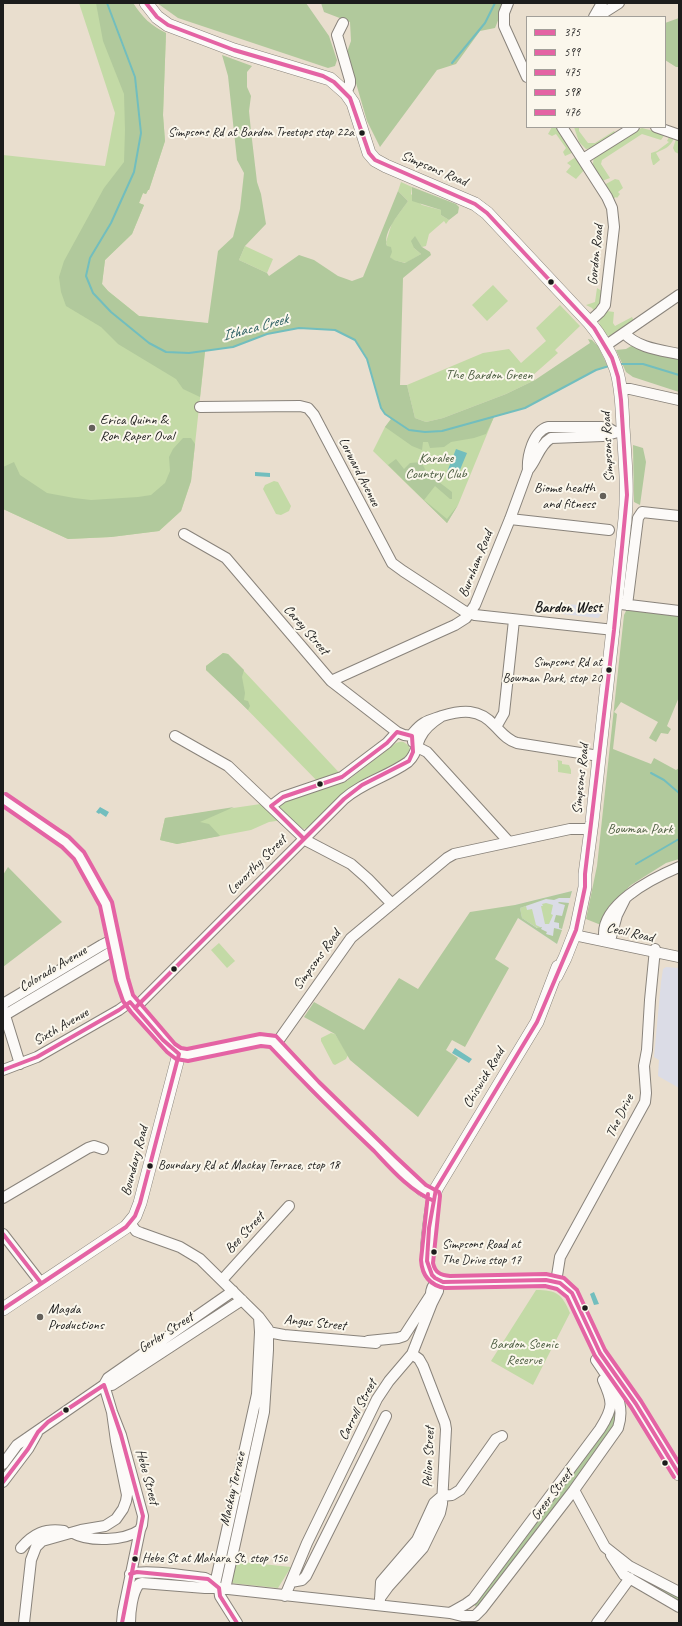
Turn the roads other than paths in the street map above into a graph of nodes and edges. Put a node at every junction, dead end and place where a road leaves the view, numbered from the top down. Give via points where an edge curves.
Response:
1 (146, 3) edge
2 (508, 3) edge
3 (602, 3) edge
4 (619, 3) edge
5 (596, 16) edge
6 (597, 16) edge
7 (343, 23) dead end
8 (526, 75) edge
9 (346, 93) junction
10 (564, 128) edge
11 (632, 128) edge
12 (659, 128) edge
13 (679, 135) edge
14 (583, 159) junction
15 (679, 295) edge
16 (589, 322) junction
17 (624, 333) junction
18 (605, 346) junction
19 (679, 354) edge
20 (620, 388) junction
21 (679, 400) edge
22 (200, 407) dead end
23 (619, 432) junction
24 (679, 516) edge
25 (510, 519) junction
26 (609, 530) dead end
27 (184, 534) dead end
28 (622, 604) junction
29 (679, 611) edge
30 (470, 614) junction
31 (514, 620) junction
32 (614, 630) junction
33 (331, 681) junction
34 (442, 716) junction
35 (496, 727) junction
36 (397, 732) junction
37 (174, 736) dead end
38 (412, 736) junction
39 (417, 747) junction
40 (599, 756) junction
41 (411, 759) junction
42 (3, 799) edge
43 (271, 806) junction
44 (591, 829) junction
45 (303, 838) junction
46 (508, 842) junction
47 (679, 867) edge
48 (392, 904) junction
49 (574, 931) junction
50 (606, 938) junction
51 (115, 944) junction
52 (655, 951) junction
53 (679, 954) edge
54 (679, 957) edge
55 (3, 1004) edge
56 (133, 1005) junction
57 (4, 1011) edge
58 (276, 1044) junction
59 (179, 1054) junction
60 (20, 1064) junction
61 (3, 1070) edge
62 (103, 1149) dead end
63 (434, 1195) junction
64 (3, 1198) edge
65 (289, 1206) dead end
66 (130, 1223) junction
67 (3, 1234) edge
68 (222, 1280) junction
69 (439, 1281) junction
70 (556, 1282) junction
71 (41, 1283) junction
72 (233, 1291) junction
73 (431, 1299) junction
74 (242, 1300) junction
75 (3, 1309) edge
76 (259, 1317) junction
77 (268, 1332) junction
78 (358, 1342) junction
79 (376, 1343) dead end
80 (412, 1354) junction
81 (598, 1356) junction
82 (104, 1385) junction
83 (262, 1395) junction
84 (112, 1412) junction
85 (386, 1416) dead end
86 (38, 1432) junction
87 (502, 1436) dead end
88 (3, 1464) edge
89 (679, 1474) edge
90 (3, 1482) edge
91 (334, 1490) junction
92 (574, 1490) junction
93 (345, 1495) junction
94 (442, 1496) junction
95 (140, 1530) junction
96 (71, 1533) junction
97 (20, 1548) dead end
98 (607, 1549) junction
99 (130, 1574) junction
100 (630, 1578) junction
101 (291, 1582) junction
102 (219, 1587) junction
103 (679, 1592) edge
104 (284, 1596) junction
105 (380, 1602) junction
106 (679, 1607) edge
107 (449, 1618) edge
108 (600, 1620) edge
109 (24, 1623) edge
110 (122, 1623) edge
111 (130, 1623) edge
112 (237, 1623) edge

1 - 9 main road, Simpsons Road via 168,25 234,50 323,76
2 - 8 street via 504,26
3 - 5 street
4 - 6 street
7 - 9 street via 337,35 350,80
9 - 16 main road, Simpsons Road via 353,104 371,157 481,208
10 - 14 street, Gordon Road
11 - 14 street
12 - 13 street
14 - 16 street, Gordon Road via 609,200 614,223 605,305
15 - 17 street
16 - 18 main road, Simpsons Road
17 - 18 street
17 - 19 street via 641,345
18 - 20 main road, Simpsons Road via 614,364
20 - 21 street
20 - 23 main road, Simpsons Road
22 - 30 street, Lorward Avenue via 308,408 392,563
23 - 25 street, Burnham Road via 603,436 552,438 544,443 528,470
23 - 28 main road, Simpsons Road via 626,475
24 - 28 street via 642,512 638,518
25 - 26 street
25 - 30 street, Burnham Road
27 - 33 street, Carey Street via 226,558
28 - 29 street
28 - 32 main road, Simpsons Road
30 - 31 street
30 - 33 street, Burnham Road via 455,626
31 - 32 street
31 - 35 street via 504,713
32 - 40 main road, Simpsons Road
33 - 36 street, Carey Street
34 - 35 street via 455,712 471,712 488,719
34 - 38 street via 424,722
34 - 39 street via 424,732
35 - 40 street via 507,738 517,743
36 - 38 street, Carey Street
36 - 43 street via 384,746 342,777 283,797
37 - 43 street via 228,766
38 - 39 street
38 - 41 street via 414,752
39 - 41 street
39 - 46 street via 427,752
40 - 44 main road, Simpsons Road
41 - 45 street, Leworthy Street via 353,791
42 - 51 main road via 66,842 79,855 106,904
43 - 45 street
44 - 46 street, Simpsons Road via 570,829
44 - 49 main road, Chiswick Road via 585,887
45 - 48 street via 351,864
45 - 56 street, Leworthy Street
46 - 48 street, Simpsons Road via 451,856
47 - 50 street via 652,880 625,899 613,911
48 - 58 street, Simpsons Road via 349,940
49 - 50 street, Cecil Road
49 - 63 main road, Chiswick Road via 537,1022
50 - 52 street, Cecil Road
51 - 55 street, Colorado Avenue via 102,945
51 - 56 main road via 124,987
51 - 57 street, Colorado Avenue
52 - 53 street, Cecil Road
52 - 54 street, Cecil Road
52 - 70 street, The Drive via 644,1066 645,1102 560,1256
56 - 59 main road via 163,1040
56 - 60 street, Sixth Avenue via 119,1010 43,1054
57 - 60 street, Colorado Avenue
58 - 59 main road via 270,1040 261,1040 194,1054
58 - 63 main road via 392,1161 423,1190
59 - 66 main road, Boundary Road via 140,1203
60 - 61 street, Sixth Avenue
62 - 64 street via 94,1146 88,1148
63 - 69 main road via 427,1265 431,1275
65 - 68 street, Bee Street
66 - 68 street via 141,1233 192,1253
66 - 71 main road, Boundary Road
67 - 71 street
68 - 72 street
69 - 70 main road
69 - 73 street, Carroll Street via 439,1289
70 - 81 main road via 572,1293
71 - 75 main road, Boundary Road
72 - 74 street
72 - 82 street, Gerler Street via 108,1378
73 - 78 street, Angus Street via 404,1336
73 - 80 street, Carroll Street
74 - 76 street
74 - 82 street, Gerler Street via 112,1385
76 - 77 street
76 - 83 street, Mackay Terrace
77 - 78 street, Angus Street
77 - 83 street, Mackay Terrace
78 - 79 street, Angus Street
80 - 91 street, Carroll Street via 383,1390
80 - 94 street, Pelion Street via 423,1366 445,1423
81 - 89 main road via 639,1409
81 - 92 street, Greer Street via 618,1395 619,1421 612,1437
81 - 107 street, Greer Street via 599,1372 612,1402 608,1417 473,1599
82 - 84 street, Hebe Street
82 - 86 street, Gerler Street via 48,1422
83 - 102 street, Mackay Terrace via 261,1427
84 - 95 street, Hebe Street via 122,1435 140,1502 143,1519
84 - 96 street, Hebe Street via 126,1501 119,1515 110,1523
85 - 93 street, Carroll Street
86 - 88 street, Gerler Street via 17,1444
86 - 90 street, Gerler Street
87 - 94 street via 496,1439 460,1490 452,1495
91 - 93 street
91 - 101 street, Carroll Street via 307,1543
92 - 98 street
92 - 107 street, Greer Street via 479,1613 473,1617
93 - 101 street, Carroll Street via 306,1576 302,1580
94 - 105 street, Pelion Street via 440,1513 425,1545 386,1589
95 - 96 street, Hebe Street via 129,1535 101,1539
95 - 99 street
96 - 97 street, Hebe Street via 41,1532
96 - 109 street, Hebe Street via 44,1540 34,1550
98 - 100 street via 622,1572
98 - 103 street via 632,1568
99 - 102 street via 145,1572 202,1578
99 - 110 street
100 - 106 street
100 - 108 street
101 - 104 street, Carroll Street
102 - 104 street, Greer Street
102 - 111 street via 140,1583 130,1613
102 - 112 street via 220,1595
104 - 105 street, Greer Street
105 - 107 street, Greer Street

